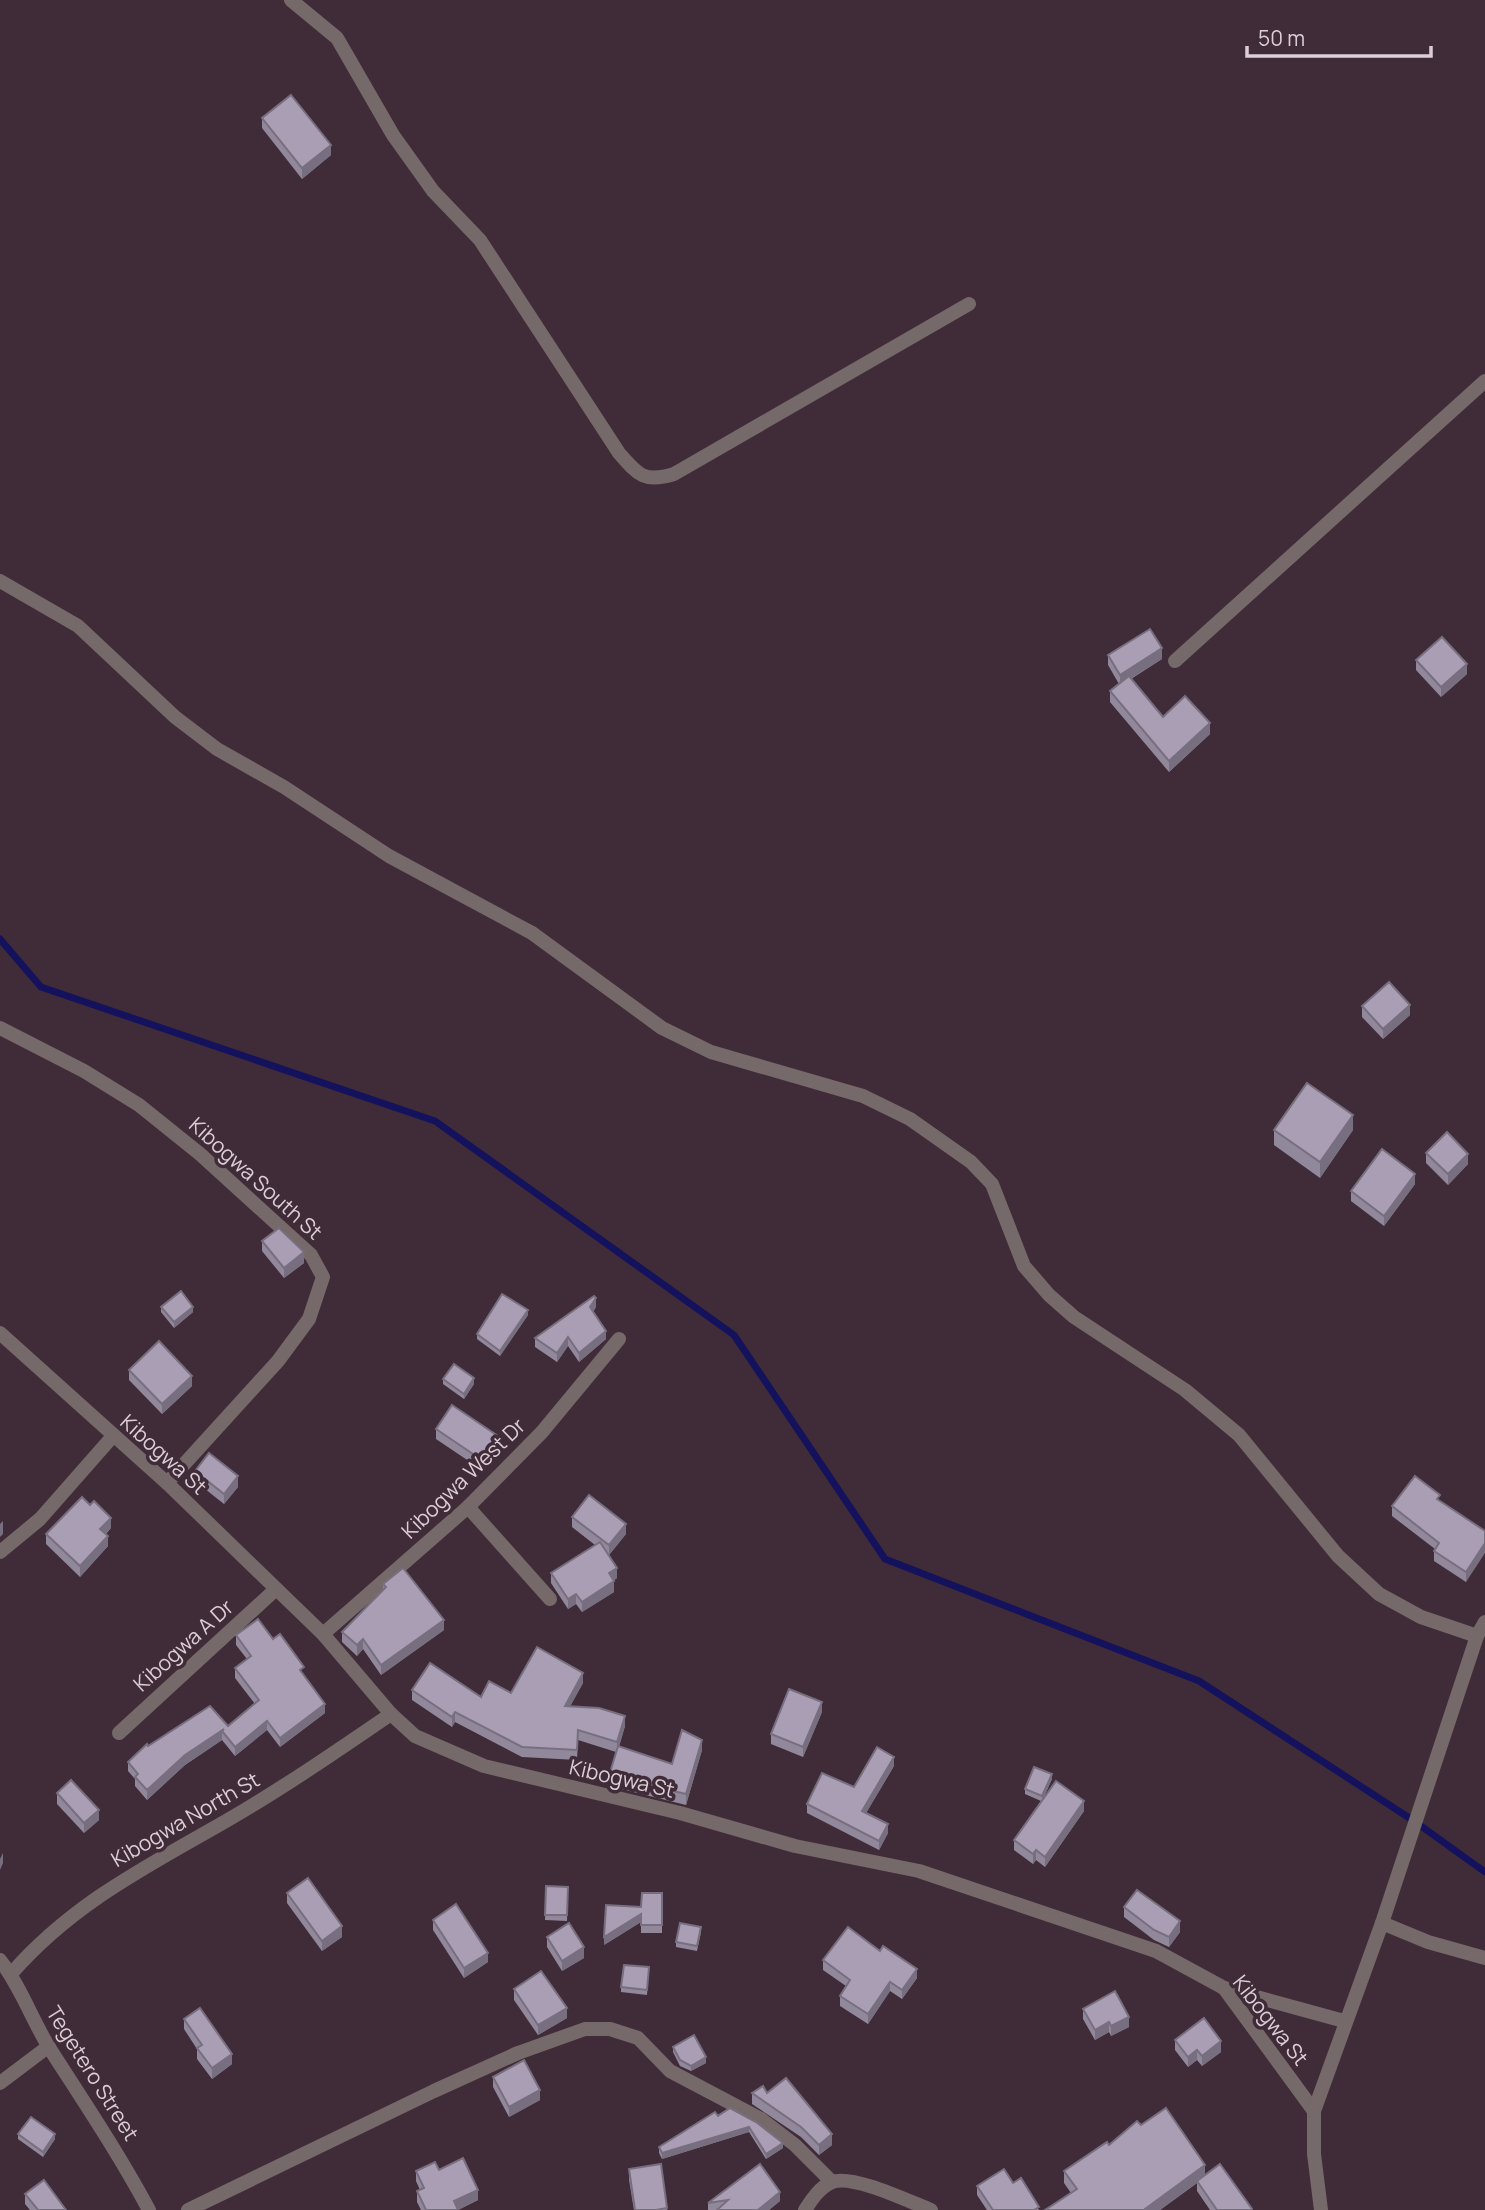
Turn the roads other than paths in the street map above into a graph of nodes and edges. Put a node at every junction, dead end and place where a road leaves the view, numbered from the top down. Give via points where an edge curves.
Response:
1 (291, 0) edge
2 (969, 304) dead end
3 (1485, 381) edge
4 (0, 581) edge
5 (1175, 662) dead end
6 (0, 1028) edge
7 (0, 1333) edge
8 (619, 1339) dead end
9 (113, 1436) junction
10 (167, 1483) junction
11 (468, 1507) junction
12 (0, 1552) edge
13 (276, 1589) junction
14 (550, 1599) dead end
15 (1485, 1622) edge
16 (323, 1634) junction
17 (1477, 1636) junction
18 (391, 1714) junction
19 (119, 1732) dead end
20 (1382, 1923) junction
21 (1485, 1958) edge
22 (0, 1959) edge
23 (11, 1974) junction
24 (1224, 1988) junction
25 (1344, 2021) junction
26 (49, 2046) junction
27 (0, 2083) edge
28 (1314, 2111) junction
29 (832, 2182) junction
30 (149, 2210) edge
31 (188, 2210) edge
32 (806, 2210) edge
33 (932, 2210) edge
34 (1321, 2210) edge

1 - 2 street via 337,38 393,135 433,191 480,240 637,474 655,480 674,474
3 - 5 street
4 - 17 street via 78,626 165,708 218,749 389,856 532,933 662,1028 711,1052 863,1096 910,1119 971,1162 992,1184 1024,1266 1049,1295 1074,1317 1185,1390 1239,1435 1338,1556 1379,1594 1421,1617
6 - 10 street, Kibogwa South St via 139,1105 311,1255 323,1278 309,1319 278,1361
7 - 9 street, Kibogwa St
8 - 11 street, Kibogwa West Dr via 542,1432
9 - 10 street, Kibogwa St
9 - 12 street via 40,1519
10 - 13 street, Kibogwa St
11 - 14 street
11 - 16 street, Kibogwa West Dr
13 - 16 street, Kibogwa St
13 - 19 street, Kibogwa A Dr
15 - 17 street
16 - 18 street, Kibogwa St
17 - 20 street
18 - 23 street, Kibogwa North St via 306,1772 141,1867 73,1913
18 - 24 street, Kibogwa St via 415,1736 484,1766 795,1846 919,1871 1156,1951
20 - 21 street
20 - 25 street
22 - 23 street, Tegetero Street
23 - 26 street, Tegetero Street
24 - 25 street
24 - 28 street, Kibogwa St
25 - 28 street
26 - 27 street
26 - 30 street, Tegetero Street via 112,2141
28 - 34 street
29 - 31 street via 761,2119 670,2071 638,2038 610,2029 585,2029 434,2091
29 - 32 street
29 - 33 street via 848,2180

